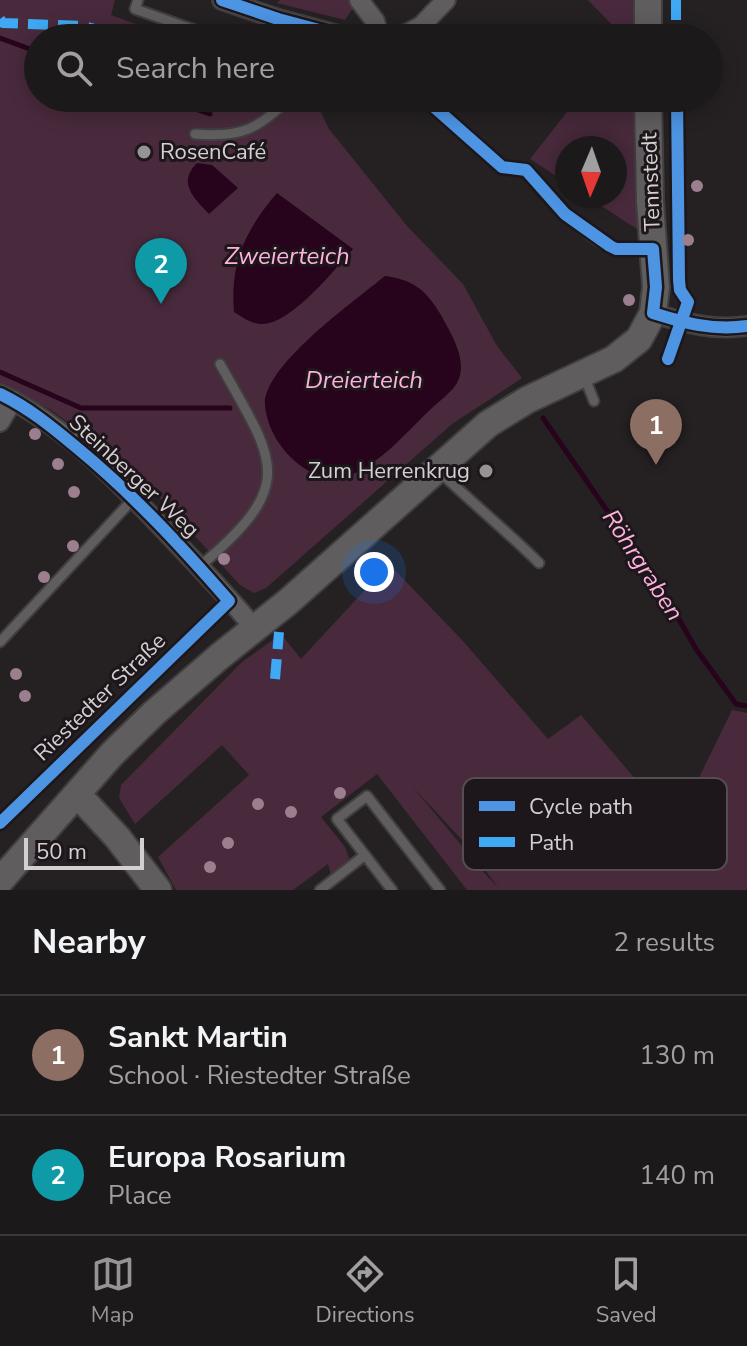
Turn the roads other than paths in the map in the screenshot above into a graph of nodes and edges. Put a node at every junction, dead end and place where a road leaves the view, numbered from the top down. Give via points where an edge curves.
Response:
1 (138, 0) edge
2 (222, 0) edge
3 (359, 0) edge
4 (446, 0) edge
5 (648, 0) edge
6 (177, 24) edge
7 (284, 24) edge
8 (376, 24) edge
9 (429, 24) edge
10 (648, 24) edge
11 (274, 112) edge
12 (440, 112) edge
13 (648, 112) edge
14 (195, 134) dead end
15 (653, 249) junction
16 (653, 313) junction
17 (747, 326) edge
18 (220, 364) dead end
19 (582, 373) junction
20 (6, 397) edge
21 (594, 401) dead end
22 (0, 422) edge
23 (437, 469) junction
24 (134, 498) junction
25 (539, 563) dead end
26 (199, 567) junction
27 (229, 601) junction
28 (255, 629) junction
29 (0, 642) edge
30 (77, 794) junction
31 (0, 823) edge
32 (365, 855) junction
33 (0, 881) edge
34 (158, 890) edge
35 (320, 890) edge
36 (392, 890) edge
37 (440, 890) edge

1 - 6 lane via 135,9
2 - 7 street
3 - 8 street
4 - 9 street
5 - 10 main road
11 - 14 lane via 240,134
12 - 15 lane via 502,167 526,170 565,214 610,246
13 - 15 main road, Tennstedt
15 - 16 main road, Tennstedt
16 - 17 street via 703,327
16 - 19 main road via 633,344
18 - 26 lane via 257,429 268,458 269,486 243,527
19 - 21 lane
19 - 23 main road via 499,417
20 - 22 street
20 - 24 street, Steinberger Weg via 48,422
23 - 25 lane
23 - 28 main road
24 - 26 street, Steinberger Weg
24 - 29 lane
26 - 27 street, Steinberger Weg
27 - 28 street, Steinberger Weg
27 - 31 lane, Riestedter Straße
28 - 30 main road via 154,713
30 - 33 main road
30 - 34 main road
32 - 35 lane
32 - 36 lane
32 - 37 lane via 337,819 367,796

